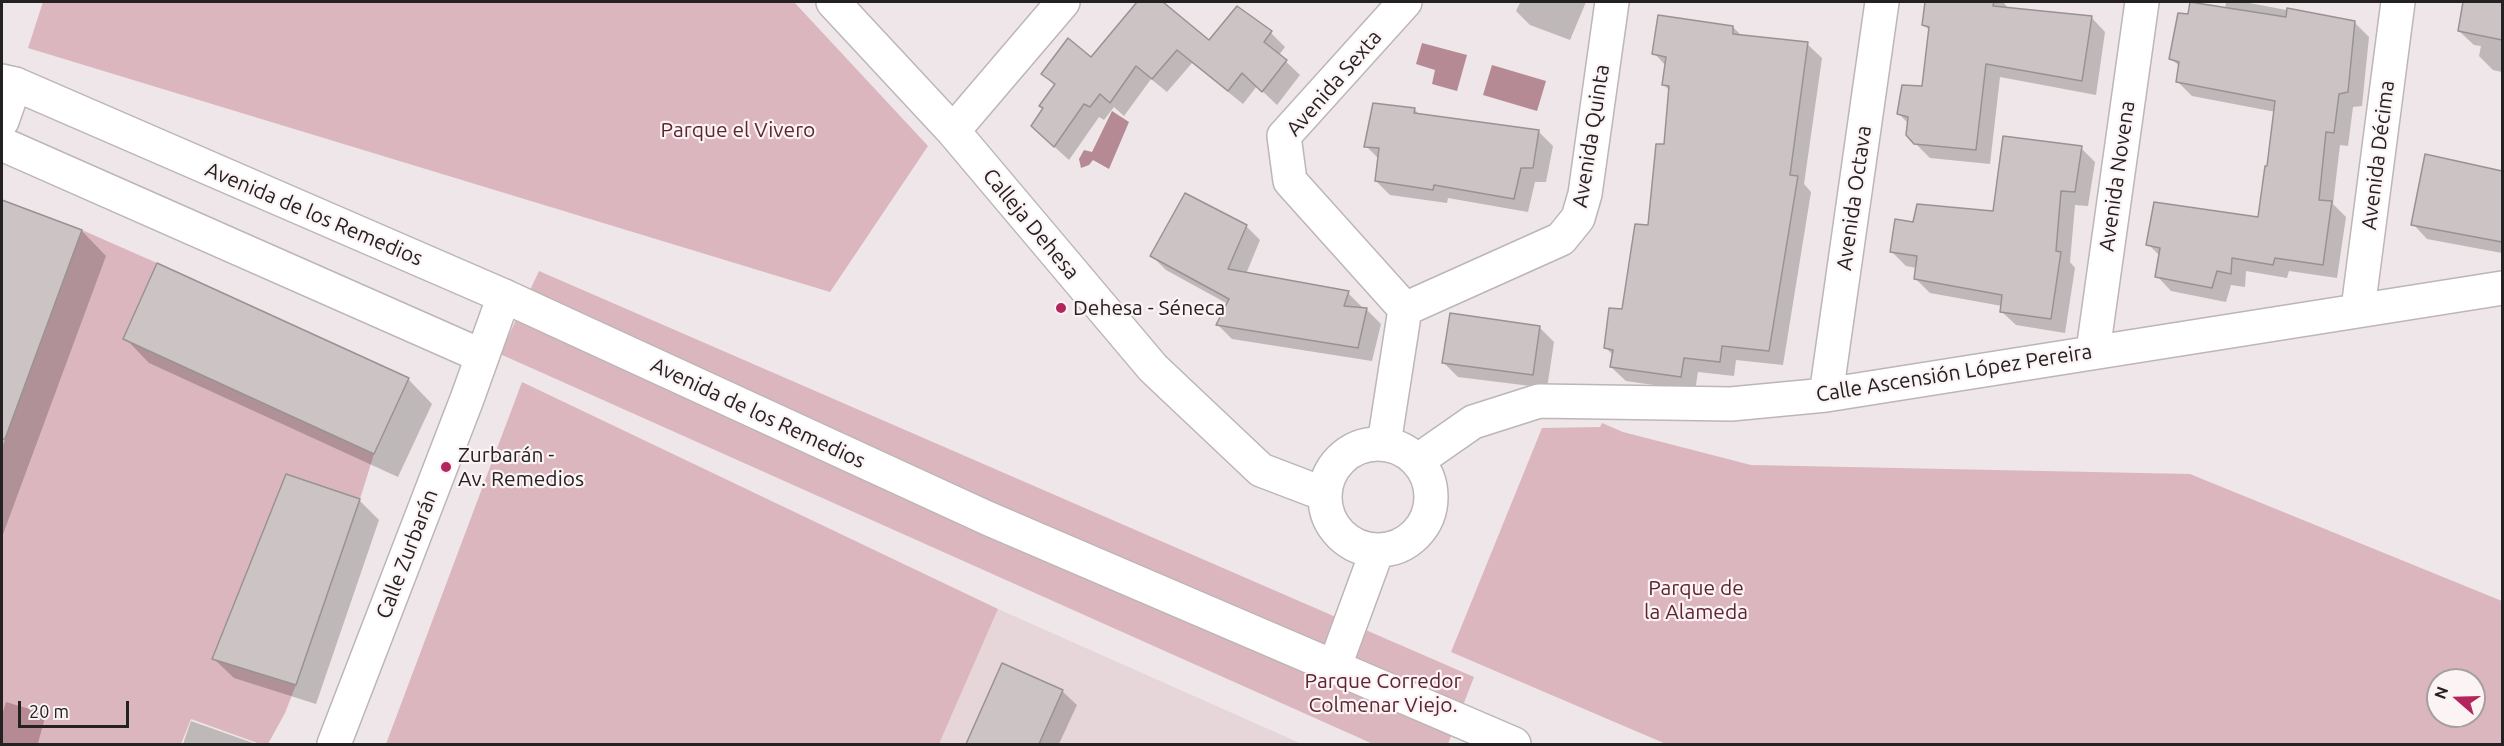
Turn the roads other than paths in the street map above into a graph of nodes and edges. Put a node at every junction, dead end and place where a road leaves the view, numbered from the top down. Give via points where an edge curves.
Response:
1 (833, 2) edge
2 (1063, 2) edge
3 (1405, 2) edge
4 (1612, 2) edge
5 (1882, 2) edge
6 (2142, 2) edge
7 (2398, 2) edge
8 (8, 83) edge
9 (2, 121) edge
10 (952, 131) junction
11 (2, 144) edge
12 (2502, 288) edge
13 (504, 296) junction
14 (1405, 309) junction
15 (2358, 309) junction
16 (2092, 351) junction
17 (482, 357) junction
18 (1826, 395) junction
19 (1384, 444) junction
20 (1417, 461) junction
21 (1324, 494) junction
22 (1377, 551) junction
23 (1334, 668) junction
24 (334, 744) edge
25 (1514, 744) edge

1 - 10 street, Calleja Dehesa
2 - 10 street
3 - 14 street, Avenida Sexta via 1284,136 1290,181
4 - 14 street, Avenida Quinta via 1585,194 1578,218 1561,239
5 - 18 street, Avenida Octava
6 - 16 street, Avenida Novena
7 - 15 street, Avenida Décima
8 - 9 street
8 - 13 street, Avenida de los Remedios
10 - 21 street, Calleja Dehesa via 1153,368 1261,470
11 - 17 street
12 - 15 street, Calle Ascensión López Pereira
13 - 17 street, Calle Zurbarán
13 - 23 street, Avenida de los Remedios via 987,518
14 - 19 street
15 - 16 street, Calle Ascensión López Pereira
16 - 18 street, Calle Ascensión López Pereira
17 - 24 street, Calle Zurbarán
18 - 20 street, Calle Ascensión López Pereira via 1731,404 1539,401 1473,422
19 - 20 street
19 - 21 street via 1363,446 1343,456 1330,474
20 - 22 street via 1429,482 1431,507 1420,530 1402,546
21 - 22 street via 1330,522 1350,543
22 - 23 street
23 - 25 street, Avenida de los Remedios

